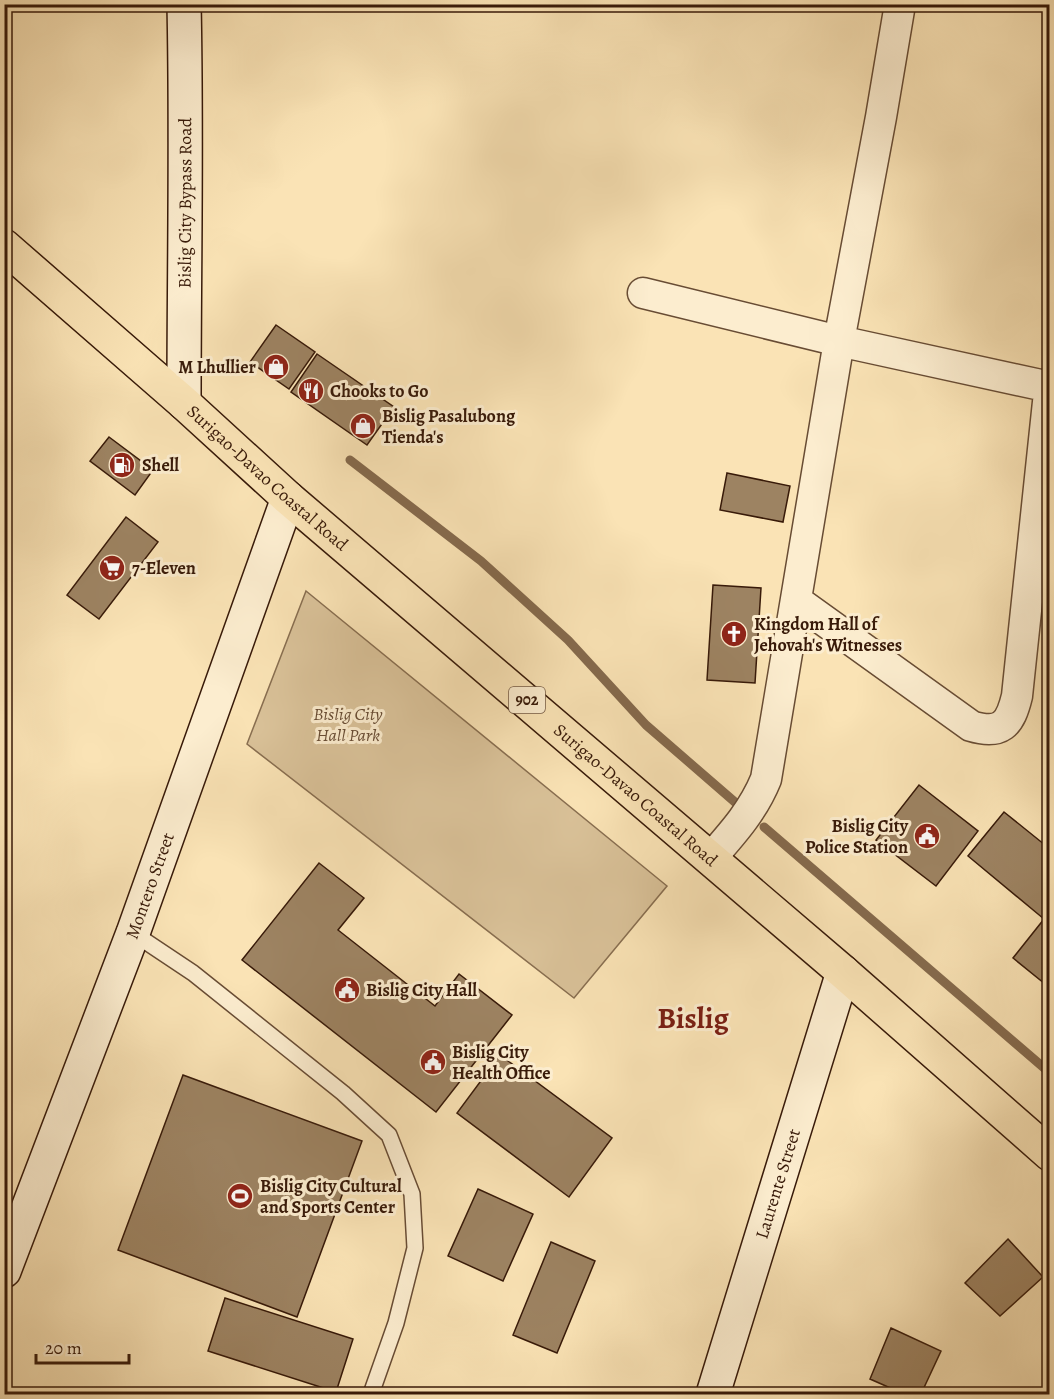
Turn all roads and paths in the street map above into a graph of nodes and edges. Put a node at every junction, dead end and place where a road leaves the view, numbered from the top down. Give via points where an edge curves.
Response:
1 (184, 4) edge
2 (900, 4) edge
3 (4, 246) edge
4 (643, 293) dead end
5 (839, 341) junction
6 (1049, 386) edge
7 (184, 403) junction
8 (288, 498) junction
9 (797, 601) junction
10 (710, 860) junction
11 (133, 933) junction
12 (843, 972) junction
13 (1050, 1154) edge
14 (4, 1271) edge
15 (371, 1395) edge
16 (713, 1395) edge

1 - 7 street, Bislig City Bypass Road
2 - 5 street
3 - 7 highway, Surigao-Davao Coastal Road / 902
4 - 5 street
5 - 6 street
5 - 9 street
6 - 9 street via 1017,696 1012,715 1002,727 985,731 971,726
7 - 8 highway, Surigao-Davao Coastal Road / 902
8 - 10 highway, Surigao-Davao Coastal Road / 902
8 - 11 street, Montero Street
9 - 10 street via 766,779 748,815
10 - 12 highway, Surigao-Davao Coastal Road / 902
11 - 14 street, Montero Street
11 - 15 lane via 193,973 343,1093 389,1135 412,1194 415,1248 396,1323
12 - 13 highway, Surigao-Davao Coastal Road / 902
12 - 16 street, Laurente Street

